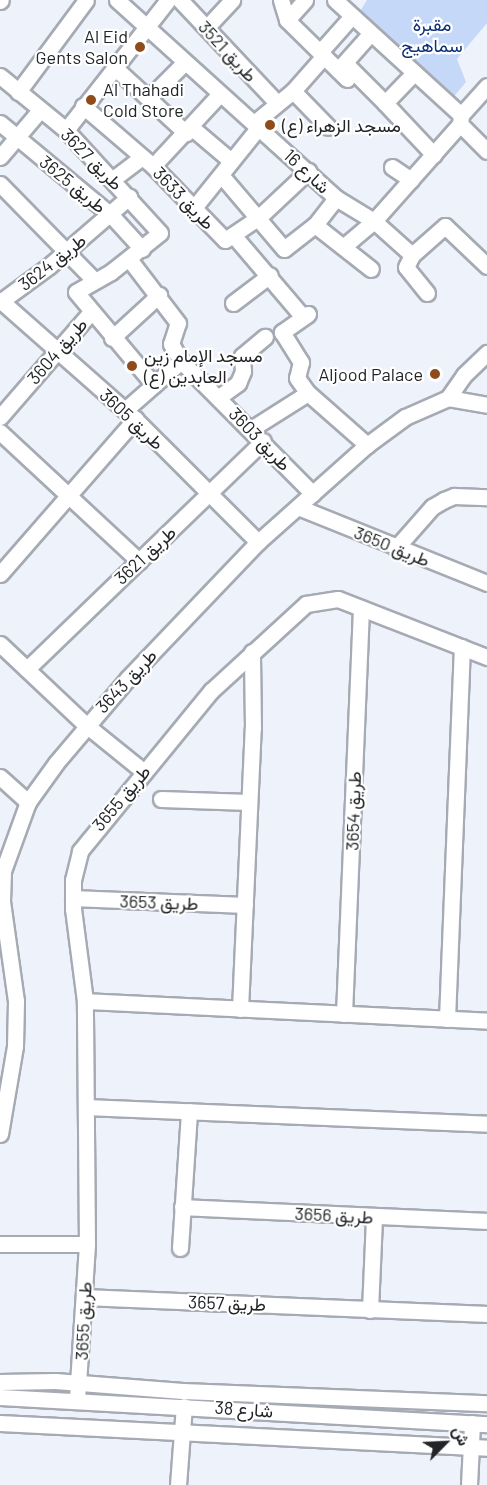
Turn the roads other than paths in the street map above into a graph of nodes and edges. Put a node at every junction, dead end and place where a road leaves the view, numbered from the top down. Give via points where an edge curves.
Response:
1 (86, 0) edge
2 (117, 0) edge
3 (168, 0) edge
4 (180, 0) edge
5 (232, 0) edge
6 (281, 0) edge
7 (305, 0) edge
8 (335, 0) edge
9 (352, 16) junction
10 (287, 20) junction
11 (147, 27) junction
12 (207, 27) junction
13 (370, 34) junction
14 (322, 54) junction
15 (184, 63) junction
16 (114, 67) junction
17 (344, 71) junction
18 (414, 73) junction
19 (0, 76) edge
20 (487, 86) edge
21 (293, 91) junction
22 (18, 92) junction
23 (219, 95) junction
24 (149, 98) junction
25 (276, 102) junction
26 (385, 103) junction
27 (83, 106) junction
28 (40, 110) junction
29 (460, 120) junction
30 (0, 123) edge
31 (256, 125) junction
32 (328, 127) dead end
33 (66, 130) junction
34 (188, 130) junction
35 (16, 138) junction
36 (487, 152) edge
37 (434, 155) junction
38 (0, 157) edge
39 (230, 160) junction
40 (147, 161) junction
41 (392, 167) dead end
42 (308, 171) junction
43 (221, 175) junction
44 (113, 179) junction
45 (411, 180) junction
46 (0, 184) edge
47 (129, 196) junction
48 (336, 198) junction
49 (193, 209) junction
50 (111, 215) junction
51 (258, 218) junction
52 (373, 222) junction
53 (315, 225) junction
54 (234, 236) junction
55 (343, 247) junction
56 (142, 249) junction
57 (66, 250) junction
58 (412, 255) junction
59 (129, 259) junction
60 (487, 266) edge
61 (371, 269) dead end
62 (270, 276) junction
63 (94, 280) junction
64 (427, 292) dead end
65 (159, 295) junction
66 (0, 301) edge
67 (233, 303) dead end
68 (90, 313) junction
69 (265, 337) dead end
70 (112, 338) junction
71 (58, 353) junction
72 (487, 354) edge
73 (181, 361) junction
74 (154, 385) junction
75 (308, 393) junction
76 (219, 397) junction
77 (448, 398) junction
78 (487, 405) edge
79 (2, 408) edge
80 (130, 415) junction
81 (251, 429) junction
82 (0, 432) edge
83 (263, 441) junction
84 (367, 445) junction
85 (209, 494) junction
86 (313, 494) junction
87 (69, 496) junction
88 (487, 497) edge
89 (298, 507) junction
90 (258, 542) junction
91 (396, 548) junction
92 (139, 561) junction
93 (0, 574) edge
94 (487, 583) edge
95 (361, 608) junction
96 (0, 644) edge
97 (462, 647) junction
98 (252, 652) junction
99 (487, 657) edge
100 (27, 669) junction
101 (86, 725) junction
102 (144, 772) junction
103 (0, 777) edge
104 (161, 799) dead end
105 (28, 802) junction
106 (249, 802) junction
107 (73, 898) junction
108 (245, 905) junction
109 (4, 938) edge
110 (85, 1001) junction
111 (240, 1009) junction
112 (344, 1014) junction
113 (447, 1019) junction
114 (487, 1021) edge
115 (87, 1107) junction
116 (189, 1111) junction
117 (2, 1115) edge
118 (487, 1124) edge
119 (0, 1134) edge
120 (182, 1208) junction
121 (374, 1217) junction
122 (487, 1221) edge
123 (0, 1244) edge
124 (87, 1244) junction
125 (180, 1248) dead end
126 (85, 1297) junction
127 (370, 1310) junction
128 (487, 1314) edge
129 (0, 1382) edge
130 (79, 1383) junction
131 (0, 1397) edge
132 (77, 1399) junction
133 (487, 1403) edge
134 (184, 1406) junction
135 (0, 1423) edge
136 (480, 1424) edge
137 (182, 1431) junction
138 (471, 1447) junction
139 (487, 1448) edge
140 (178, 1485) edge
141 (469, 1485) edge

1 - 22 street
2 - 11 street, شارع 16
3 - 11 street
4 - 12 street, طريق 3521
5 - 12 street
6 - 10 street
7 - 10 street
8 - 9 street
9 - 13 street
9 - 14 street
10 - 14 street
11 - 15 street, شارع 16
11 - 16 street
12 - 25 street, طريق 3521
13 - 17 street
13 - 18 street
14 - 17 street
14 - 21 street
15 - 23 street, شارع 16
15 - 24 street
16 - 24 street
16 - 27 street
17 - 26 street
18 - 26 street
18 - 29 street
19 - 22 street, طريق 3627
20 - 29 street
21 - 25 street
21 - 32 street
22 - 28 street, طريق 3627
23 - 31 street, شارع 16
23 - 34 street
24 - 34 street
25 - 31 street
26 - 37 street
27 - 33 street
27 - 40 street, طريق 3633
28 - 33 street, طريق 3627
28 - 35 street
29 - 36 street
29 - 37 street
30 - 35 street, طريق 3625
31 - 39 street
31 - 42 street, شارع 16
33 - 44 street, طريق 3627
34 - 39 street
34 - 40 street
35 - 38 street
35 - 50 street, طريق 3625
37 - 45 street
39 - 43 street
40 - 44 street, طريق 3633
40 - 49 street, طريق 3633
41 - 45 street
42 - 48 street, شارع 16
42 - 51 street, طريق 3633
43 - 49 street
43 - 51 street
44 - 47 street, طريق 3627
45 - 52 street
46 - 57 street
47 - 50 street, طريق 3624
47 - 56 street, طريق 3627 via 160,232
48 - 52 street, شارع 16
48 - 53 street
49 - 54 street, طريق 3633 via 225,240
50 - 56 street, طريق 3625
50 - 57 street, طريق 3624
51 - 53 street via 284,249
51 - 54 street, طريق 3633
52 - 55 street
52 - 58 street, شارع 16
53 - 55 street
54 - 62 street
55 - 61 street
56 - 59 street
57 - 63 street
57 - 66 street, طريق 3624
58 - 60 street via 445,226
58 - 64 street via 406,267
59 - 63 street
59 - 65 street
62 - 67 street
62 - 75 street via 306,316 282,334 300,359 297,378
63 - 68 street via 76,292
65 - 70 street
65 - 73 street via 178,323 171,344
66 - 71 street, طريق 3605
68 - 70 street
68 - 71 street, طريق 3604
69 - 76 street via 242,356 243,371 238,382
70 - 74 street
71 - 79 street, طريق 3604
71 - 80 street, طريق 3605
72 - 77 street via 464,375
73 - 74 street
73 - 76 street, طريق 3603
74 - 80 street
75 - 81 street
75 - 84 street
76 - 81 street, طريق 3603
77 - 78 street
77 - 84 street, طريق 3643 via 405,417
80 - 85 street, طريق 3605
80 - 87 street
81 - 83 street, طريق 3603
82 - 87 street
83 - 85 street, طريق 3621
83 - 86 street, طريق 3603
84 - 86 street, طريق 3643
85 - 90 street, طريق 3605
85 - 92 street, طريق 3621
86 - 89 street, طريق 3643
87 - 92 street
87 - 93 street
88 - 91 street via 454,496 444,500 432,507
89 - 90 street, طريق 3643
89 - 91 street, طريق 3650
90 - 101 street, طريق 3643
91 - 94 street, طريق 3650
92 - 100 street, طريق 3621
95 - 97 street, طريق 3655
95 - 98 street, طريق 3655 via 338,599 306,604
95 - 112 street, طريق 3654
96 - 100 street
97 - 99 street, طريق 3655
97 - 113 street
98 - 102 street, طريق 3655 via 211,691
98 - 106 street
100 - 101 street
101 - 102 street
101 - 105 street, طريق 3643
102 - 107 street, طريق 3655 via 80,851
103 - 105 street
104 - 106 street
105 - 109 street, طريق 3643 via 3,871
106 - 108 street
107 - 108 street, طريق 3653
107 - 110 street, طريق 3655
108 - 111 street
109 - 117 street, طريق 3643 via 16,1035
110 - 111 street
110 - 115 street, طريق 3655
111 - 112 street
112 - 113 street
113 - 114 street
115 - 116 street
115 - 124 street, طريق 3655
116 - 118 street
116 - 120 street
117 - 119 street, طريق 3643
120 - 121 street, طريق 3656
120 - 125 street
121 - 122 street, طريق 3656
121 - 127 street
123 - 124 street
124 - 126 street, طريق 3655
126 - 127 street, طريق 3657
126 - 130 street, طريق 3655
127 - 128 street, طريق 3657
129 - 130 street, شارع 38
130 - 132 street, طريق 3655
130 - 133 street, شارع 38
131 - 132 street, شارع 38
132 - 134 street, شارع 38
134 - 136 street, شارع 38
134 - 137 street
135 - 137 street, شارع 38
136 - 138 street
137 - 138 street, شارع 38
137 - 140 street
138 - 139 street, شارع 38
138 - 141 street

